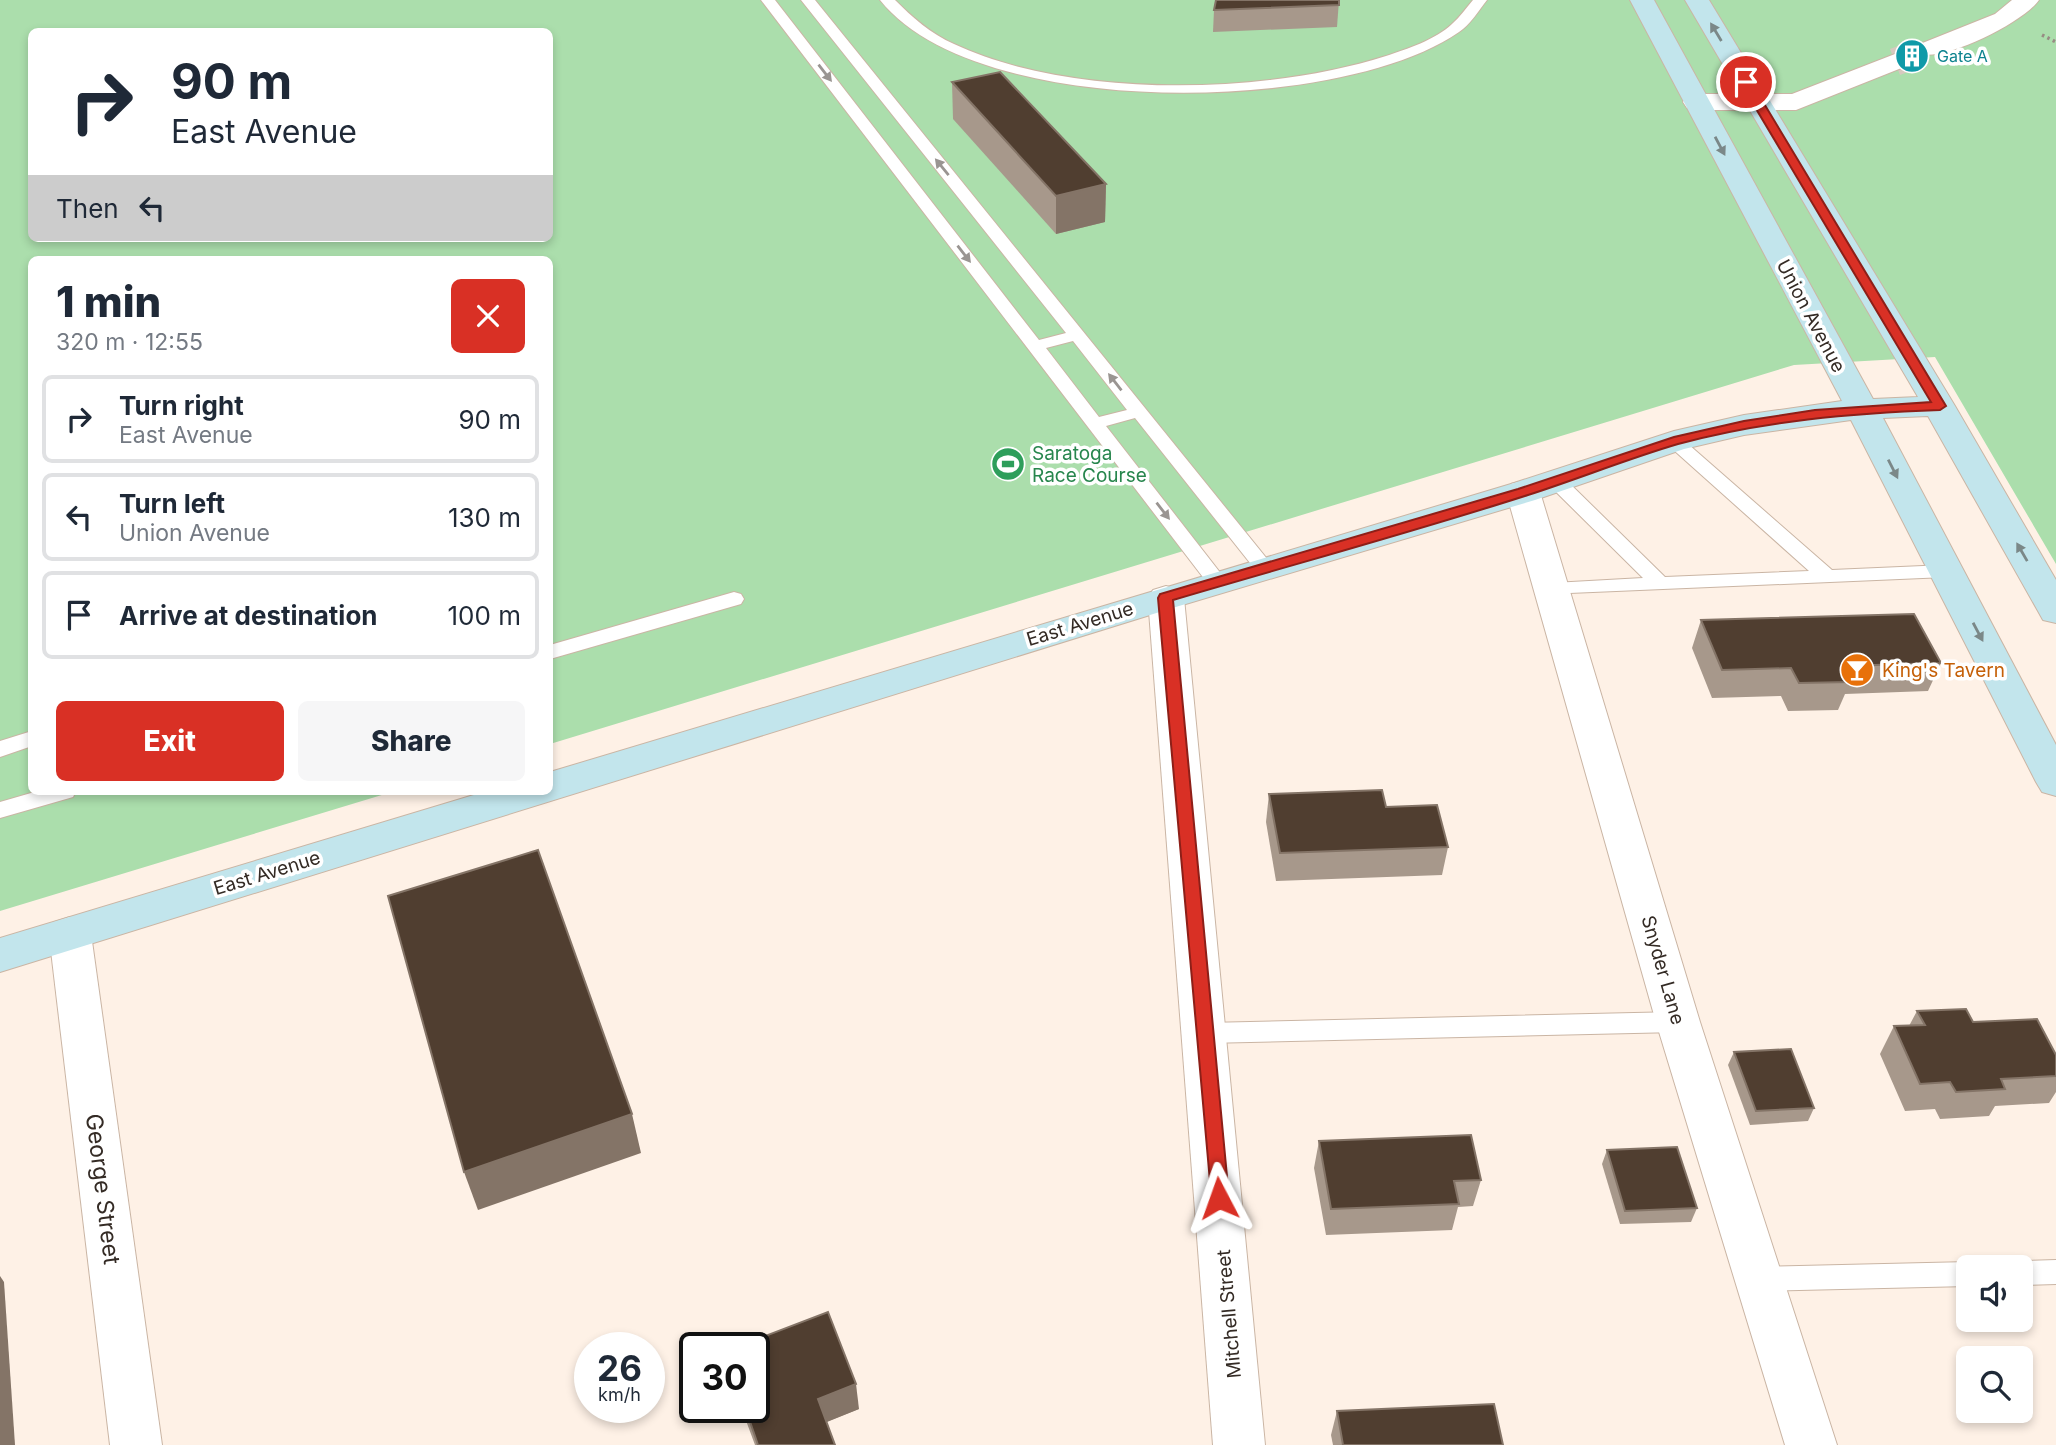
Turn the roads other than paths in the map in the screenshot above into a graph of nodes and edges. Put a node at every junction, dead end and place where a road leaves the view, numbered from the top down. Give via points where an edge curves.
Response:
1 (768, 0) edge
2 (808, 0) edge
3 (887, 0) edge
4 (1480, 0) edge
5 (1642, 0) edge
6 (1697, 0) edge
7 (2027, 0) edge
8 (813, 32) junction
9 (1929, 49) tunnel mouth
10 (1895, 62) tunnel mouth
11 (862, 94) junction
12 (1696, 102) junction
13 (1758, 103) junction
14 (1077, 335) junction
15 (1035, 346) junction
16 (1940, 406) junction
17 (1862, 409) junction
18 (1139, 412) junction
19 (1095, 423) junction
20 (1674, 441) junction
21 (1539, 486) junction
22 (1265, 569) junction
23 (1946, 571) junction
24 (1828, 577) junction
25 (1219, 584) junction
26 (1660, 584) junction
27 (1553, 589) junction
28 (1166, 598) junction
29 (734, 599) dead end
30 (2056, 611) edge
31 (553, 651) edge
32 (28, 739) edge
33 (0, 749) edge
34 (2056, 782) edge
35 (553, 785) edge
36 (51, 795) edge
37 (522, 795) edge
38 (0, 810) edge
39 (70, 934) junction
40 (0, 955) edge
41 (1678, 1022) junction
42 (1206, 1032) junction
43 (2056, 1272) edge
44 (2033, 1273) edge
45 (1956, 1274) edge
46 (1758, 1279) junction
47 (136, 1445) edge
48 (1239, 1445) edge
49 (1811, 1445) edge

1 - 8 lane
2 - 8 lane
3 - 4 lane via 915,28 957,51 1102,86 1172,90 1259,86 1395,58 1449,35
5 - 12 main road, Union Avenue
13 -> 6 main road
7 - 9 street via 2004,19
8 -> 11 lane
8 - 11 lane
10 - 13 street via 1796,102
14 -> 11 lane
11 -> 15 lane
12 - 13 street
12 -> 17 main road, Union Avenue
13 - 16 main road
14 - 15 lane
18 -> 14 lane
15 - 19 lane
16 - 17 main road, East Avenue
30 -> 16 main road
17 - 20 main road, East Avenue via 1744,425
17 -> 23 main road, Union Avenue
18 - 19 lane
18 - 22 lane
19 -> 25 lane
20 - 21 main road, East Avenue
20 - 24 lane
21 - 22 main road, East Avenue
21 - 26 lane
21 - 27 street, Snyder Lane
22 - 25 main road, East Avenue
23 - 24 lane
23 -> 34 main road, Union Avenue
24 - 26 lane
25 - 28 main road, East Avenue
26 - 27 lane
27 - 41 street, Snyder Lane
28 - 35 main road, East Avenue
28 - 42 street, Mitchell Street
29 - 31 lane
32 - 33 lane
36 - 38 lane
37 - 39 main road, East Avenue
39 - 40 main road, East Avenue
39 - 47 street, George Street
41 - 42 lane
41 - 46 street, Snyder Lane
42 - 48 street, Mitchell Street
43 - 44 lane
45 - 46 lane
46 - 49 street, Snyder Lane

